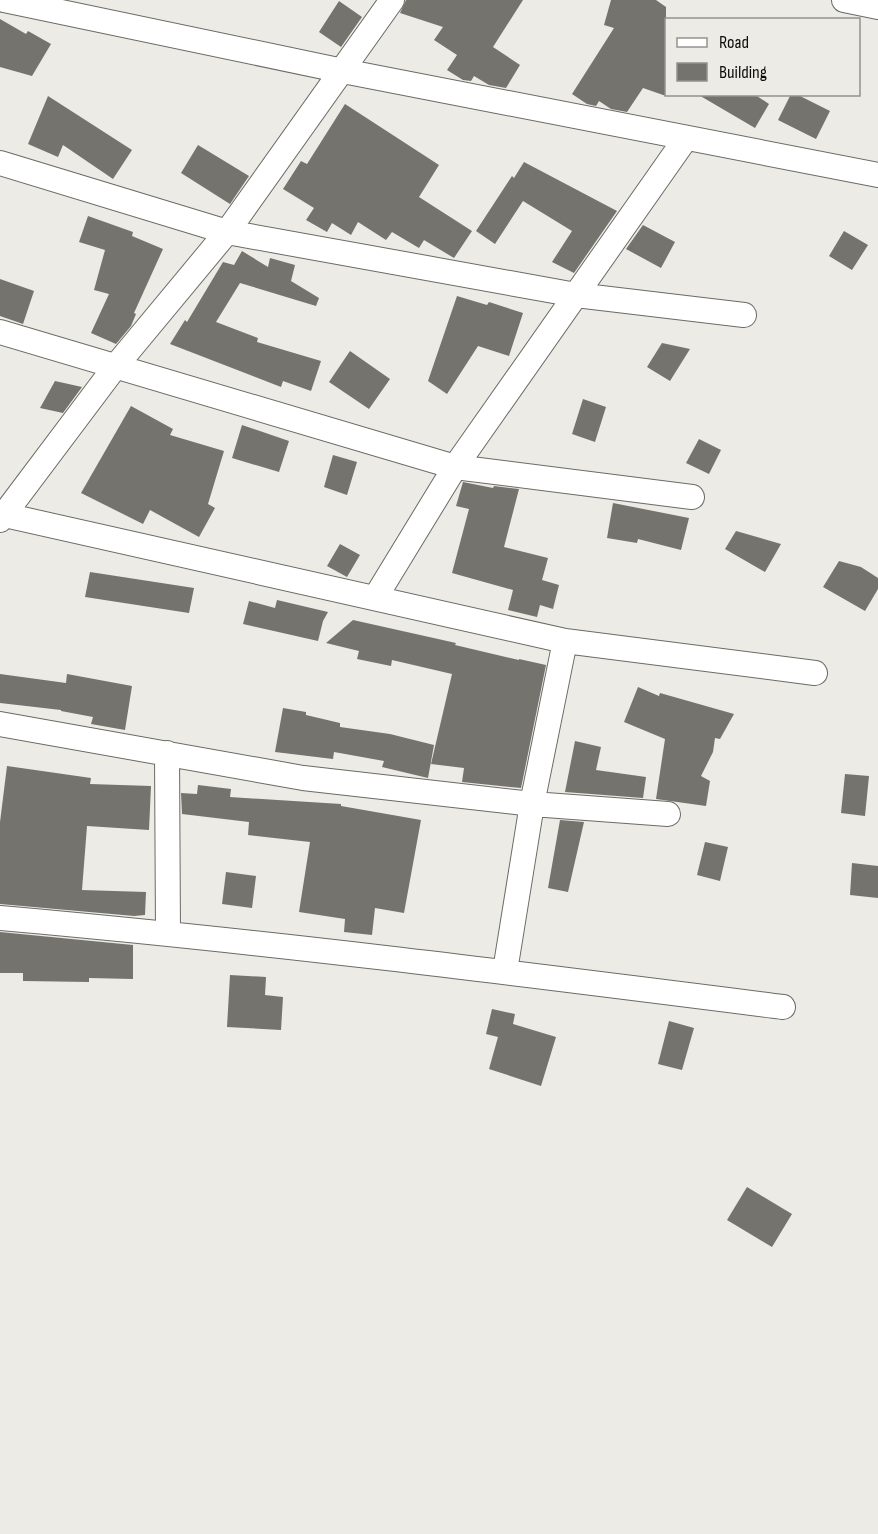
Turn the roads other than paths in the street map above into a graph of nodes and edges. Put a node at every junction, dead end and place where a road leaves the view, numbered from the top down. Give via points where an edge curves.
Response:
1 (4, 0) edge
2 (392, 0) edge
3 (844, 0) edge
4 (878, 7) edge
5 (343, 71) junction
6 (686, 138) junction
7 (0, 163) edge
8 (878, 175) edge
9 (227, 232) junction
10 (576, 295) junction
11 (744, 315) dead end
12 (0, 332) edge
13 (115, 367) junction
14 (455, 467) junction
15 (692, 497) dead end
16 (1, 516) edge
17 (375, 598) junction
18 (565, 641) junction
19 (815, 673) dead end
20 (0, 724) edge
21 (167, 753) junction
22 (532, 804) junction
23 (668, 814) dead end
24 (0, 918) edge
25 (168, 933) junction
26 (505, 971) junction
27 (783, 1007) dead end

1 - 5 street
2 - 5 street
3 - 4 street
5 - 6 street
5 - 9 street
6 - 8 street
6 - 10 street
7 - 9 street
9 - 10 street
9 - 13 street
10 - 11 street
10 - 14 street
12 - 13 street
13 - 14 street
13 - 16 street
14 - 15 street
14 - 17 street
16 - 17 street
17 - 18 street
18 - 19 street
18 - 22 street
20 - 21 street
21 - 22 street via 303,778
21 - 25 street
22 - 23 street
22 - 26 street
24 - 25 street
25 - 26 street
26 - 27 street

